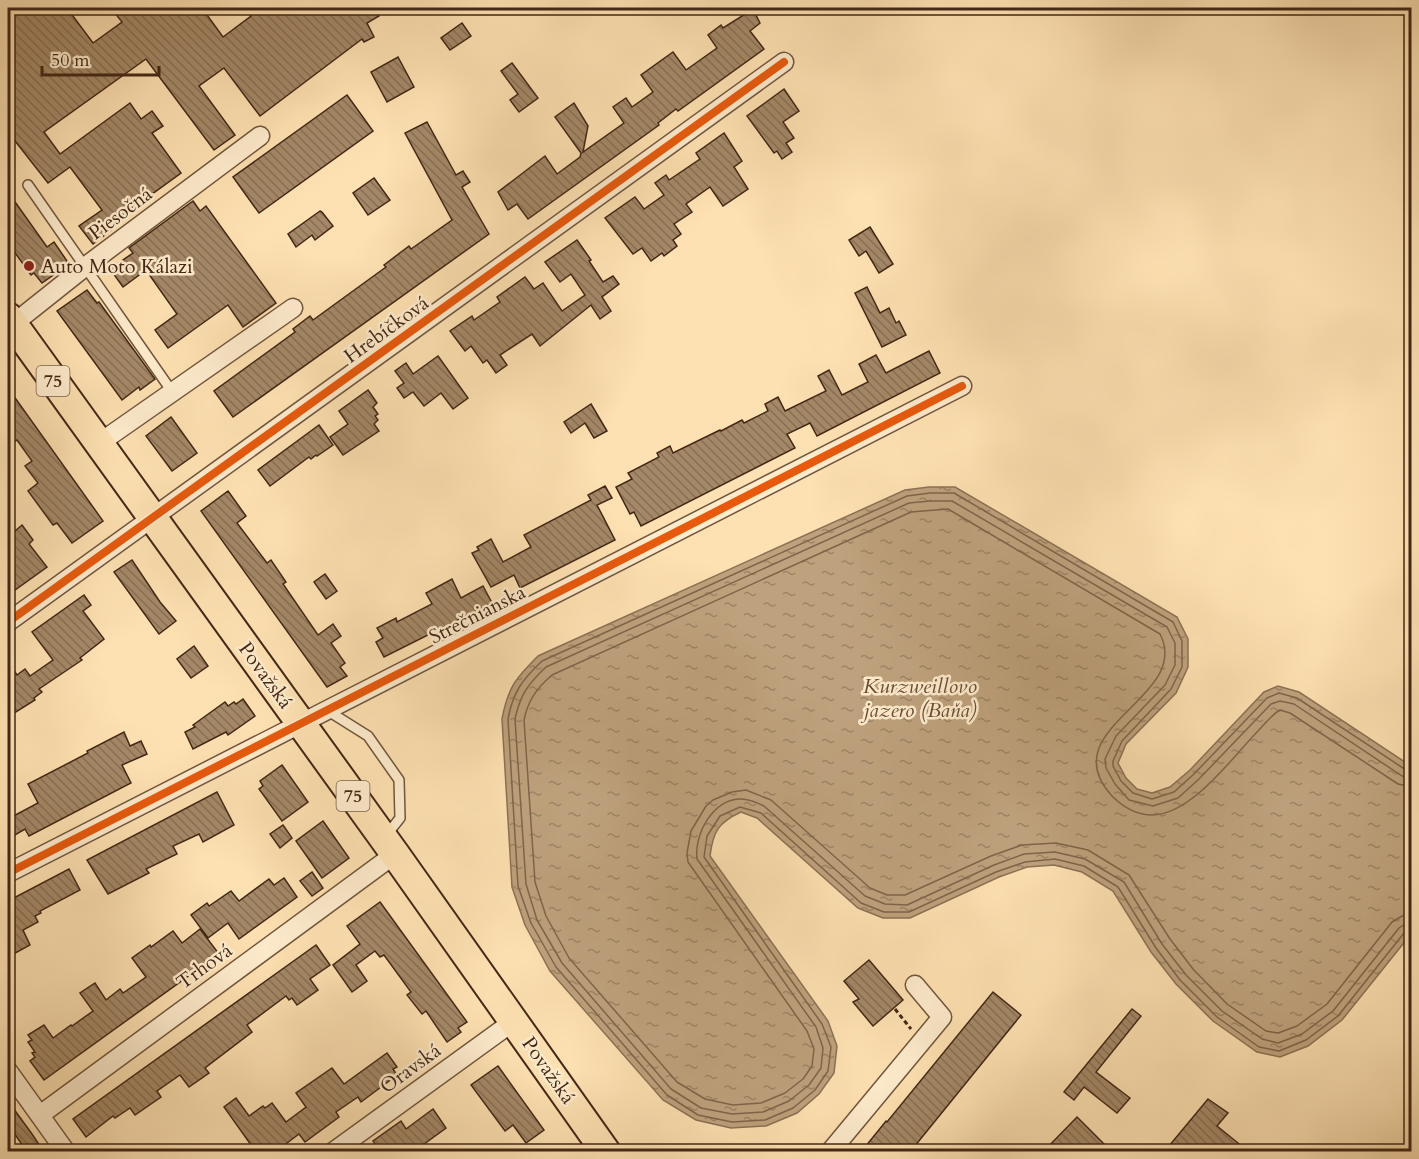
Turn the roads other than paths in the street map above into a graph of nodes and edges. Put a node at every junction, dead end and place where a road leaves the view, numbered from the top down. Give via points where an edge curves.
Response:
1 (784, 62) dead end
2 (260, 136) dead end
3 (28, 185) dead end
4 (86, 266) junction
5 (293, 308) dead end
6 (9, 323) edge
7 (962, 386) dead end
8 (173, 393) junction
9 (98, 444) junction
10 (152, 519) junction
11 (8, 622) edge
12 (325, 709) junction
13 (300, 722) junction
14 (389, 846) junction
15 (8, 873) edge
16 (915, 985) dead end
17 (514, 1021) junction
18 (8, 1071) edge
19 (40, 1115) junction
20 (66, 1152) edge
21 (333, 1152) edge
22 (606, 1152) edge
23 (830, 1152) edge

1 - 10 street, Hrebíčková
2 - 4 street, Piesočná
3 - 4 lane
4 - 6 street, Piesočná
4 - 8 lane
5 - 8 street
6 - 9 main road, Považská / 75
7 - 12 street, Strečnianska
8 - 9 street
9 - 10 main road, Považská / 75
10 - 11 street, Hrebíčková
10 - 13 main road, Považská / 75
12 - 13 street, Strečnianska
12 - 14 lane via 368,736 399,780 400,818
13 - 14 main road, Považská / 75
13 - 15 street, Strečnianska
14 - 17 main road, Považská / 75
14 - 19 street, Trhová
16 - 23 street via 942,1017
17 - 21 street, Oravská
17 - 22 main road, Považská / 75
18 - 19 street
19 - 20 street

